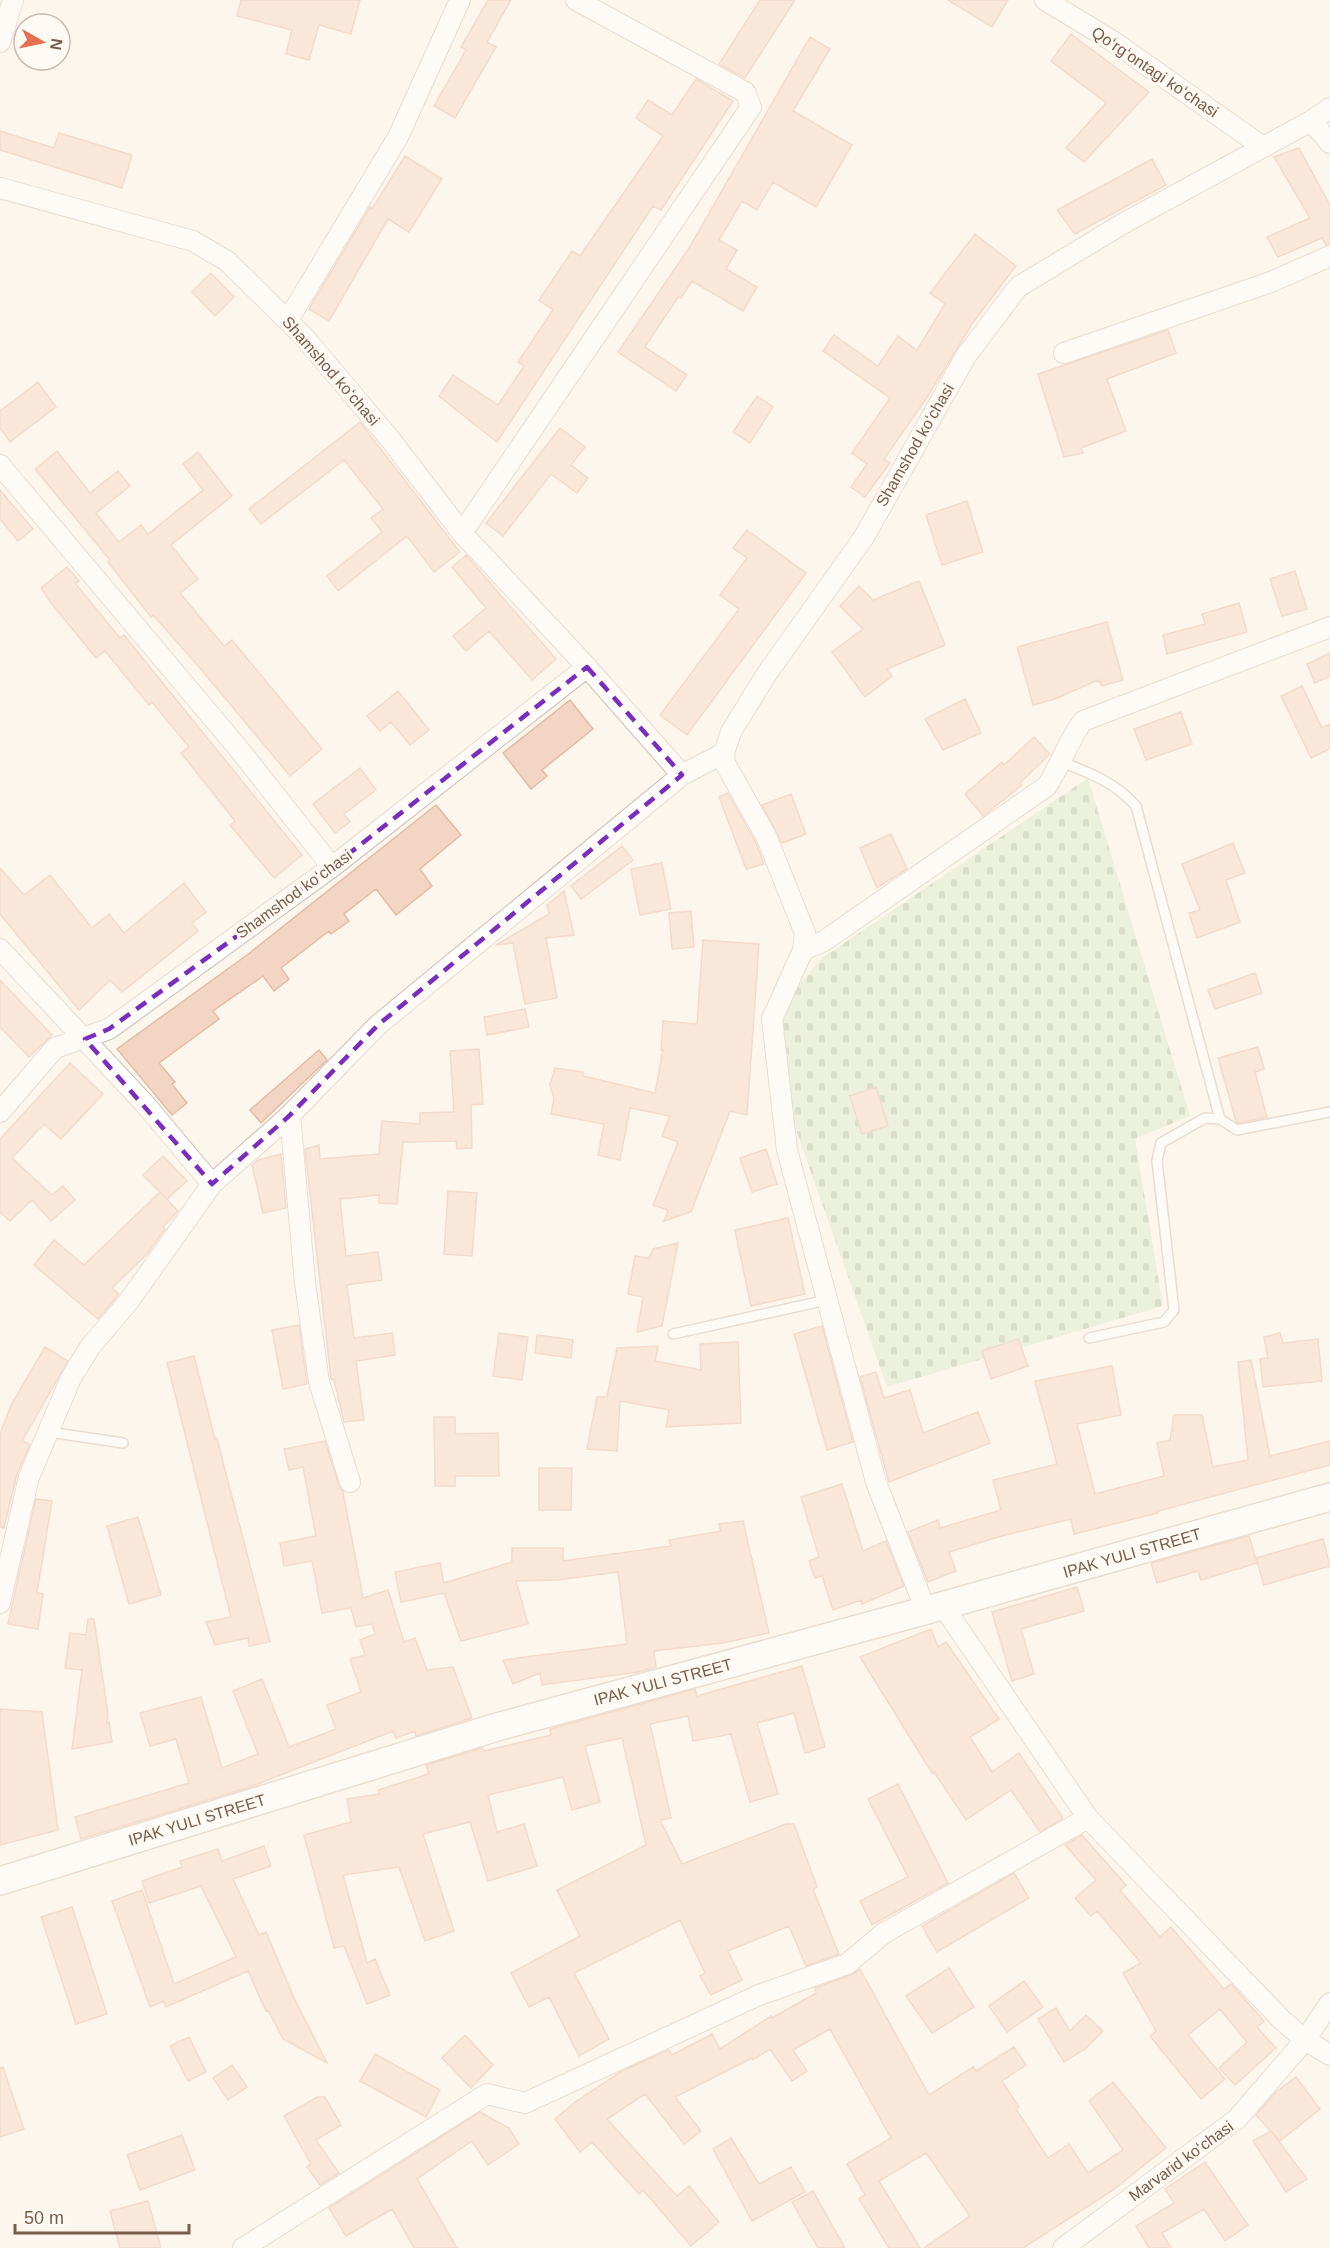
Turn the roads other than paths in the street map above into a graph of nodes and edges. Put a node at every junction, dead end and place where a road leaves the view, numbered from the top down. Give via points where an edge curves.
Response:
1 (13, 0) edge
2 (460, 0) edge
3 (576, 0) edge
4 (1045, 0) edge
5 (0, 42) edge
6 (1330, 108) edge
7 (1311, 121) junction
8 (1330, 143) edge
9 (1263, 147) junction
10 (0, 188) edge
11 (1330, 256) edge
12 (288, 320) junction
13 (1064, 352) dead end
14 (0, 465) edge
15 (462, 533) junction
16 (1330, 627) edge
17 (587, 667) junction
18 (724, 753) junction
19 (1062, 762) junction
20 (682, 775) junction
21 (332, 867) junction
22 (0, 949) edge
23 (803, 950) junction
24 (85, 1038) junction
25 (0, 1112) edge
26 (1330, 1113) edge
27 (290, 1115) junction
28 (1220, 1119) junction
29 (212, 1184) junction
30 (827, 1300) junction
31 (674, 1334) dead end
32 (1089, 1338) dead end
33 (47, 1431) junction
34 (123, 1443) dead end
35 (351, 1482) dead end
36 (1330, 1497) edge
37 (0, 1603) edge
38 (934, 1608) junction
39 (1088, 1818) junction
40 (0, 1881) edge
41 (1330, 2003) edge
42 (1305, 2040) junction
43 (1330, 2055) edge
44 (243, 2248) edge
45 (1062, 2248) edge

1 - 5 street
2 - 12 street via 398,137
3 - 15 street via 745,92 751,107
4 - 9 street, Qoʻrgʻontagi koʻchasi via 1114,42
6 - 7 street, Shamshod koʻchasi
7 - 8 street
7 - 9 street, Shamshod koʻchasi
9 - 18 street, Shamshod koʻchasi via 1018,287 966,356 864,537 766,675 731,732
10 - 12 street, Shamshod koʻchasi via 193,241 228,261
11 - 13 street via 1271,282
12 - 15 street, Shamshod koʻchasi via 390,439
14 - 21 street via 238,748
15 - 17 street, Shamshod koʻchasi
16 - 19 street via 1083,721
17 - 20 street, Shamshod koʻchasi
17 - 21 street, Shamshod koʻchasi
18 - 20 street
18 - 23 street via 725,763 767,838 805,933
19 - 23 street via 1047,786 969,843 824,941
19 - 28 lane via 1100,777 1124,792 1136,806
20 - 27 street via 378,1025
21 - 24 street, Shamshod koʻchasi via 109,1029
22 - 24 street
23 - 30 street via 772,1019 787,1150
24 - 25 street, Shamshod koʻchasi via 55,1048
24 - 29 street
26 - 28 lane via 1237,1130
27 - 29 street
27 - 35 street via 305,1283 319,1382
28 - 32 lane via 1205,1118 1161,1143 1156,1161 1174,1310 1164,1322
29 - 33 street via 129,1301 90,1347
30 - 31 lane
30 - 38 street via 876,1482
33 - 34 lane
33 - 37 street via 29,1477
36 - 38 main road, IPAK YULI STREET
38 - 39 street
38 - 40 main road, IPAK YULI STREET via 497,1727
39 - 42 street
39 - 44 street via 884,1933 847,1964 759,1995 525,2103 487,2094
41 - 42 street, Marvarid koʻchasi
42 - 43 street
42 - 45 street, Marvarid koʻchasi via 1237,2119

